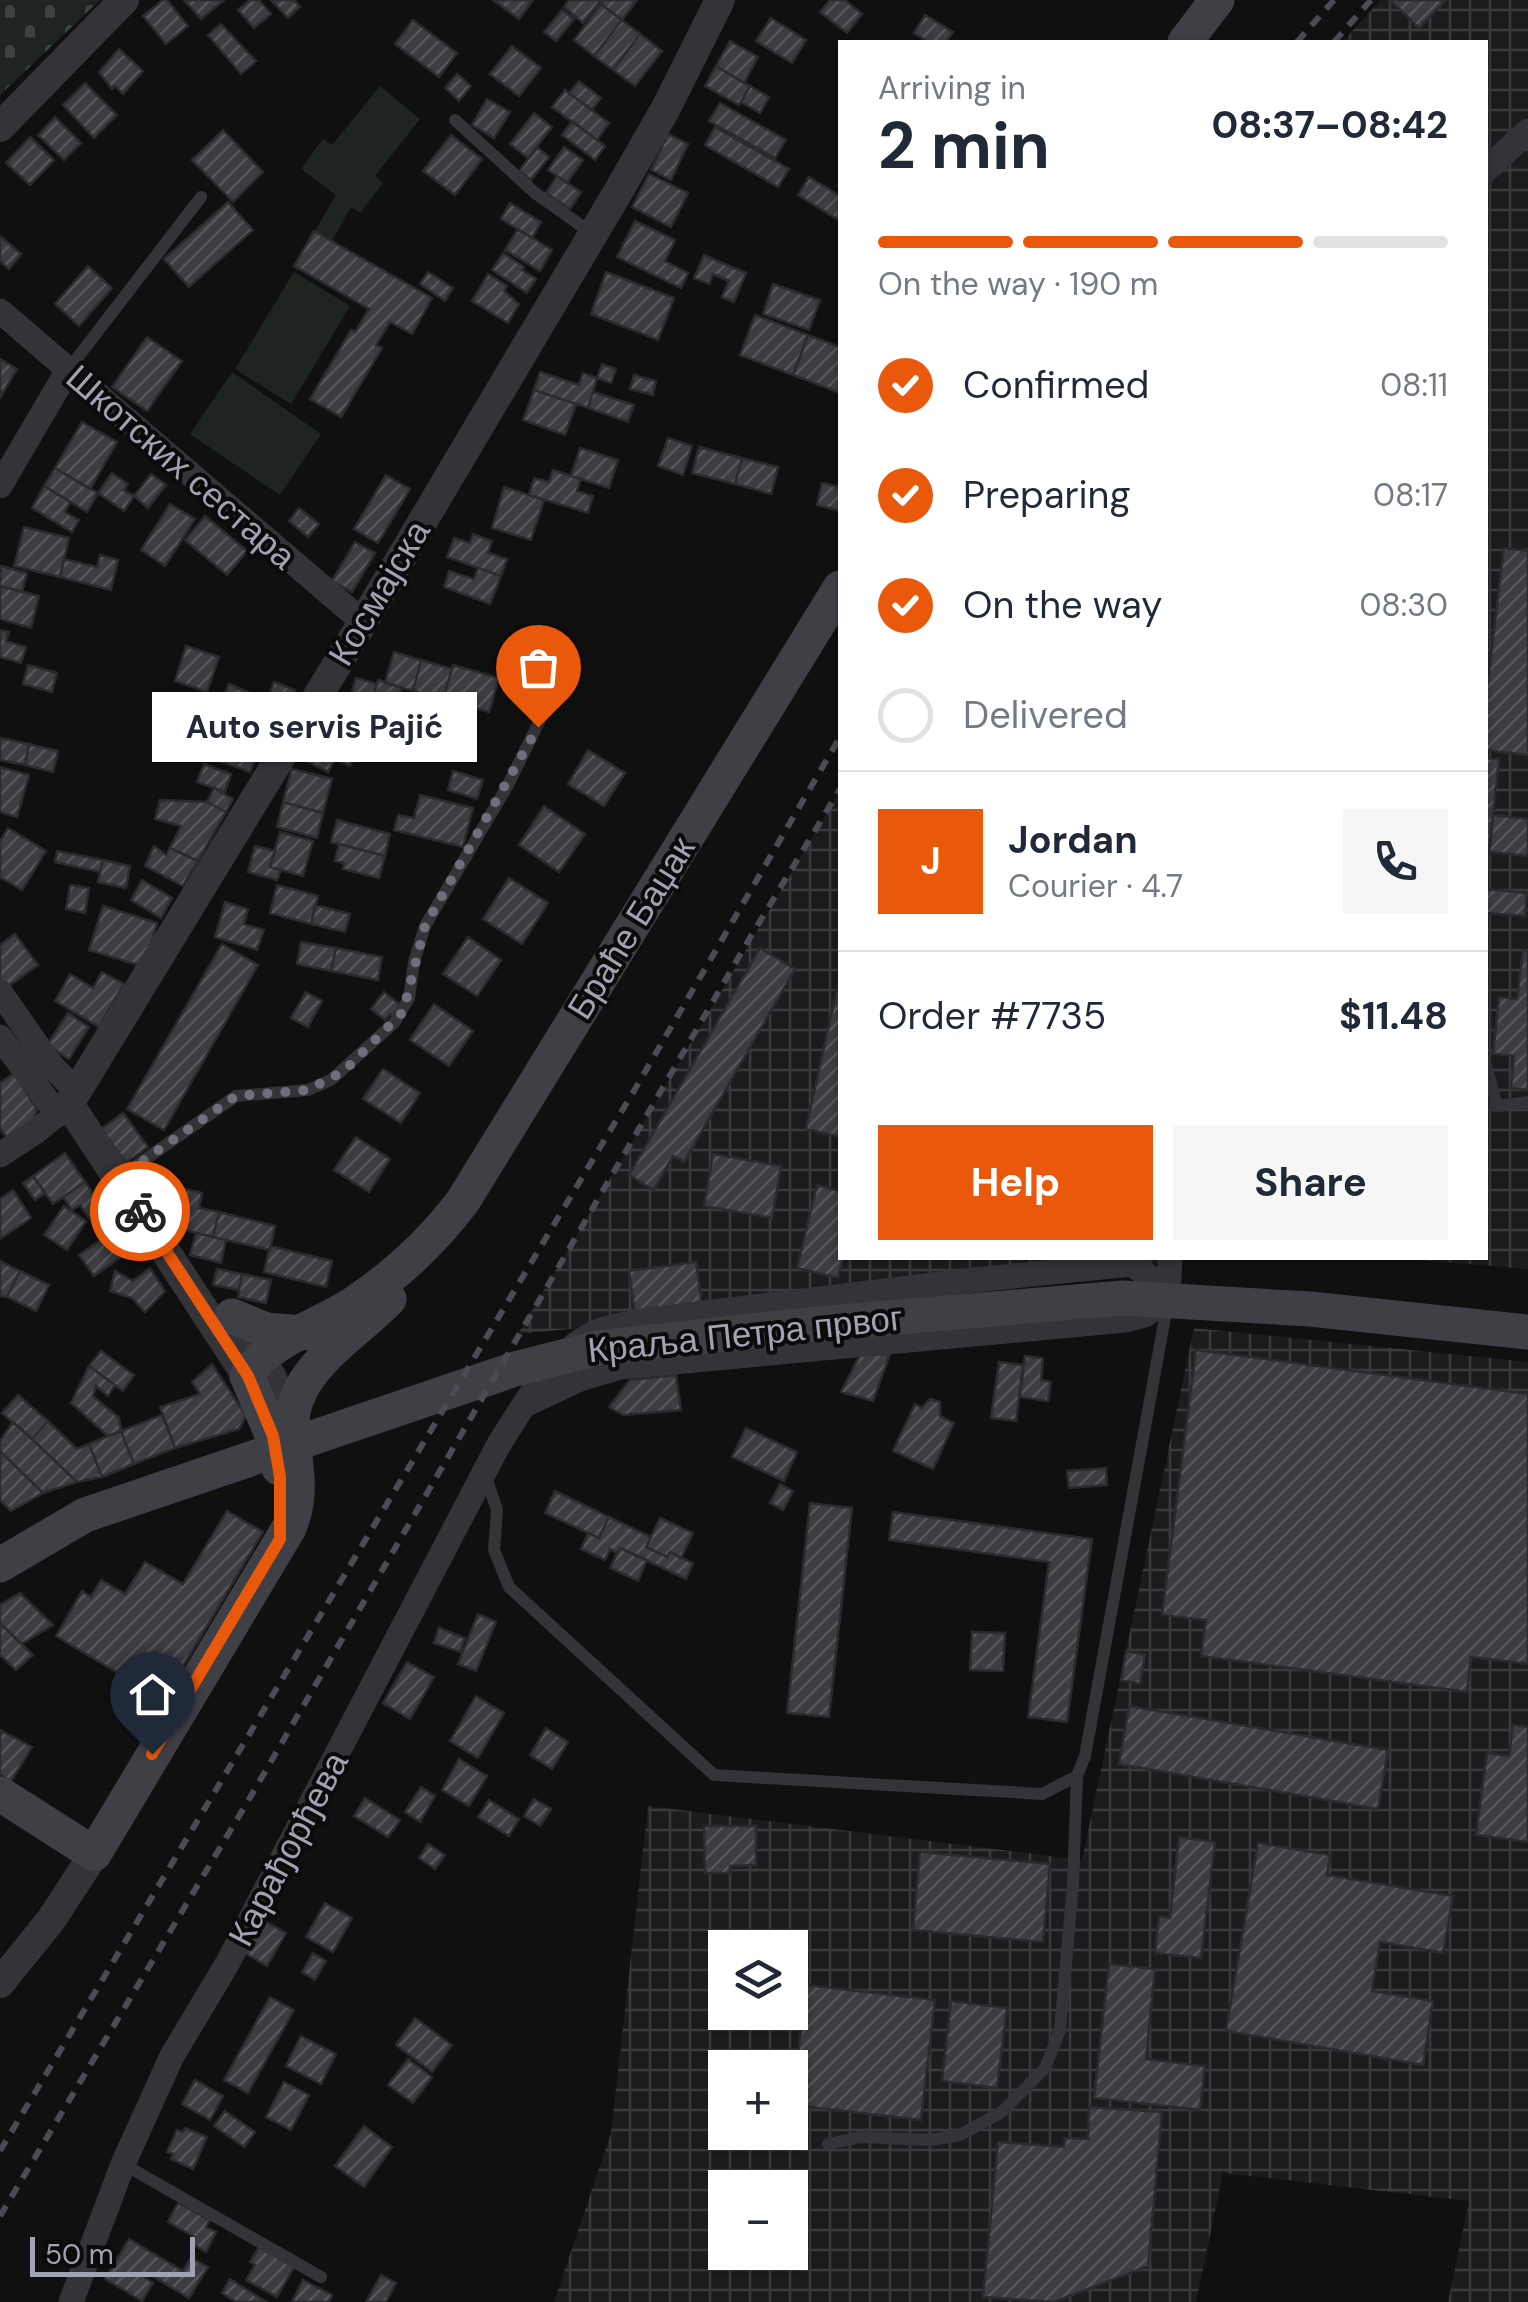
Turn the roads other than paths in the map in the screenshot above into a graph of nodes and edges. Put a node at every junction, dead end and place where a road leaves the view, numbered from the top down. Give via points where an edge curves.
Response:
1 (124, 0) edge
2 (720, 0) edge
3 (1217, 0) edge
4 (1187, 40) edge
5 (455, 120) dead end
6 (0, 126) edge
7 (1528, 131) edge
8 (1488, 168) edge
9 (202, 196) dead end
10 (593, 234) junction
11 (0, 311) edge
12 (68, 370) junction
13 (0, 486) edge
14 (838, 591) edge
15 (362, 622) junction
16 (564, 670) dead end
17 (0, 992) edge
18 (0, 1037) edge
19 (1488, 1073) edge
20 (1528, 1102) edge
21 (68, 1104) junction
22 (0, 1155) edge
23 (117, 1179) junction
24 (146, 1220) junction
25 (1170, 1260) edge
26 (1168, 1298) junction
27 (232, 1316) junction
28 (1528, 1332) edge
29 (313, 1346) junction
30 (260, 1371) junction
31 (526, 1404) junction
32 (291, 1432) junction
33 (484, 1474) junction
34 (280, 1539) junction
35 (0, 1565) edge
36 (1077, 1776) junction
37 (0, 1794) edge
38 (94, 1854) junction
39 (0, 1984) edge
40 (828, 2144) dead end
41 (123, 2164) junction
42 (321, 2277) dead end
43 (71, 2299) edge

1 - 6 street
2 - 10 street, Космајска
3 - 4 main road
5 - 10 lane via 535,194
7 - 8 street
9 - 12 lane
10 - 15 street, Космајска
11 - 12 street, Шкотских сестара
12 - 13 street
12 - 15 street, Шкотских сестара
14 - 29 main road, Браће Баџак via 463,1200 393,1295
15 - 21 street, Космајска
16 - 23 lane via 508,785 425,926 409,998 394,1023 331,1080 308,1090 236,1096
17 - 21 street via 51,1065
18 - 21 street
19 - 20 lane via 1497,1106
21 - 22 street, Космајска
21 - 23 street
23 - 24 street
24 - 27 street via 174,1241
24 - 30 street
25 - 26 street
26 - 28 main road, Краља Петра првог
26 - 31 street via 1126,1320 620,1367
26 - 31 street, Карађорђева via 1132,1264 648,1320 590,1335
26 - 35 main road, Краља Петра првог via 806,1324 587,1350 84,1515
26 - 36 lane
27 - 29 main road
27 - 30 street
29 - 30 main road via 299,1371
29 - 32 main road, Браће Баџак
30 - 32 street
30 - 34 main road via 261,1404 280,1477
31 - 33 street, Карађорђева
32 - 34 main road, Браће Баџак via 298,1500
33 - 36 lane via 497,1510 494,1550 509,1587 714,1776 1042,1794
33 - 41 street, Карађорђева via 228,1964 172,2056
34 - 38 main road, Браће Баџак
36 - 40 lane via 1062,2012 1045,2068 1002,2112 960,2134
37 - 38 main road
38 - 39 street, Браће Баџак
41 - 42 lane
41 - 43 street, Карађорђева

